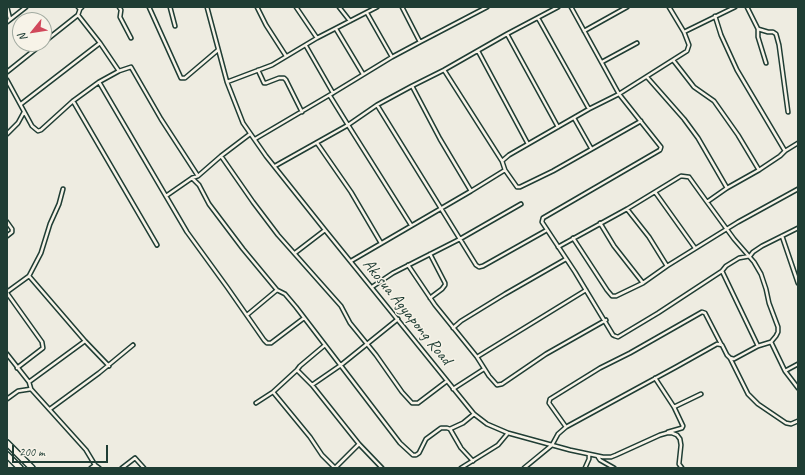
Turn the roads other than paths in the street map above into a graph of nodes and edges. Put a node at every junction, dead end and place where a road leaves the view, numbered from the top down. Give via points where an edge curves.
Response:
1 (7, 7) edge
2 (26, 7) edge
3 (119, 7) edge
4 (150, 7) edge
5 (170, 7) edge
6 (206, 7) edge
7 (257, 7) edge
8 (296, 7) edge
9 (340, 7) edge
10 (376, 7) edge
11 (402, 7) edge
12 (479, 7) edge
13 (487, 7) edge
14 (558, 7) edge
15 (570, 7) edge
16 (627, 7) edge
17 (669, 7) edge
18 (735, 7) edge
19 (747, 7) edge
20 (80, 8) edge
21 (482, 10) junction
22 (367, 13) junction
23 (78, 15) junction
24 (715, 16) junction
25 (538, 18) junction
26 (10, 19) junction
27 (350, 21) junction
28 (7, 22) edge
29 (175, 26) dead end
30 (336, 29) junction
31 (758, 29) junction
32 (584, 31) junction
33 (684, 32) junction
34 (507, 34) junction
35 (52, 36) edge
36 (131, 38) dead end
37 (317, 38) junction
38 (420, 42) junction
39 (100, 43) junction
40 (637, 43) dead end
41 (306, 46) junction
42 (218, 50) junction
43 (478, 51) junction
44 (32, 52) edge
45 (286, 56) junction
46 (392, 57) junction
47 (673, 60) junction
48 (602, 62) junction
49 (766, 63) dead end
50 (258, 70) junction
51 (444, 70) junction
52 (118, 71) junction
53 (7, 72) edge
54 (363, 74) junction
55 (647, 77) junction
56 (7, 80) edge
57 (100, 82) junction
58 (227, 82) junction
59 (412, 86) junction
60 (333, 93) junction
61 (619, 94) junction
62 (330, 96) junction
63 (73, 101) junction
64 (21, 104) junction
65 (377, 105) junction
66 (589, 109) junction
67 (24, 112) junction
68 (302, 112) junction
69 (788, 112) dead end
70 (574, 118) junction
71 (641, 122) junction
72 (348, 124) junction
73 (558, 127) junction
74 (7, 134) edge
75 (250, 134) junction
76 (254, 140) junction
77 (317, 143) junction
78 (528, 144) junction
79 (798, 144) edge
80 (591, 148) junction
81 (785, 151) junction
82 (221, 156) junction
83 (502, 161) junction
84 (275, 166) junction
85 (505, 170) junction
86 (759, 170) junction
87 (198, 176) junction
88 (192, 178) junction
89 (727, 188) junction
90 (63, 189) dead end
91 (798, 189) edge
92 (472, 191) junction
93 (655, 192) junction
94 (166, 196) junction
95 (707, 202) junction
96 (521, 204) dead end
97 (440, 208) junction
98 (627, 209) junction
99 (7, 222) edge
100 (600, 223) junction
101 (411, 225) junction
102 (727, 228) junction
103 (798, 228) edge
104 (325, 230) junction
105 (547, 230) junction
106 (7, 236) edge
107 (782, 236) junction
108 (573, 238) junction
109 (460, 239) junction
110 (381, 243) junction
111 (157, 245) dead end
112 (558, 247) junction
113 (695, 248) junction
114 (295, 253) junction
115 (430, 254) junction
116 (750, 256) junction
117 (566, 259) junction
118 (351, 260) junction
119 (408, 265) junction
120 (668, 266) junction
121 (722, 271) junction
122 (29, 276) junction
123 (643, 283) junction
124 (798, 283) edge
125 (372, 287) junction
126 (277, 290) junction
127 (586, 290) junction
128 (7, 293) edge
129 (430, 298) junction
130 (247, 315) junction
131 (304, 318) junction
132 (398, 319) junction
133 (606, 320) junction
134 (453, 328) junction
135 (86, 341) junction
136 (771, 342) junction
137 (368, 344) junction
138 (132, 345) dead end
139 (325, 345) junction
140 (722, 345) junction
141 (758, 346) junction
142 (7, 354) edge
143 (477, 357) junction
144 (730, 358) junction
145 (798, 364) edge
146 (341, 365) junction
147 (109, 366) junction
148 (17, 368) junction
149 (484, 369) junction
150 (297, 370) junction
151 (785, 371) junction
152 (655, 378) junction
153 (447, 381) junction
154 (29, 382) junction
155 (312, 386) junction
156 (798, 388) edge
157 (31, 389) junction
158 (453, 389) junction
159 (273, 392) junction
160 (701, 394) dead end
161 (7, 399) edge
162 (256, 403) dead end
163 (674, 407) junction
164 (50, 409) junction
165 (474, 414) junction
166 (798, 421) edge
167 (566, 426) junction
168 (450, 429) junction
169 (508, 433) junction
170 (667, 433) junction
171 (7, 443) edge
172 (359, 444) junction
173 (552, 445) junction
174 (589, 454) junction
175 (7, 455) edge
176 (598, 456) junction
177 (473, 461) junction
178 (95, 465) junction
179 (20, 468) edge
180 (32, 468) edge
181 (91, 468) edge
182 (99, 468) edge
183 (122, 468) edge
184 (144, 468) edge
185 (382, 468) edge
186 (461, 468) edge
187 (524, 468) edge
188 (585, 468) edge
189 (614, 468) edge
190 (682, 468) edge

1 - 26 street
2 - 26 street
3 - 36 street via 120,17
4 - 42 street via 181,78 185,78
5 - 29 street
6 - 42 street, Akosua Agyapong Road
7 - 45 street
8 - 37 street
9 - 27 street
10 - 22 street
11 - 38 street
12 - 21 street
13 - 21 street
14 - 25 street
15 - 32 street
16 - 32 street
17 - 33 street
18 - 24 street
19 - 31 street
20 - 23 street
21 - 38 street
22 - 27 street
22 - 46 street
23 - 35 street
23 - 39 street
24 - 33 street
24 - 81 street via 739,75
25 - 34 street
25 - 66 street
26 - 28 street
27 - 30 street
30 - 37 street
30 - 54 street
31 - 49 street
31 - 69 street via 776,34
32 - 48 street
33 - 47 street via 689,48
34 - 43 street
34 - 73 street
37 - 41 street
38 - 46 street
39 - 52 street
39 - 64 street
40 - 48 street
41 - 45 street
41 - 60 street
42 - 58 street, Akosua Agyapong Road
43 - 51 street
43 - 78 street
44 - 53 street
45 - 50 street
46 - 54 street
47 - 55 street
47 - 86 street via 694,87 714,101
48 - 61 street
50 - 58 street
50 - 68 street via 264,83 284,78
51 - 59 street
51 - 83 street
52 - 57 street
52 - 87 street via 131,67
54 - 60 street
55 - 61 street
55 - 89 street via 698,138
56 - 64 street
57 - 63 street
57 - 94 street
58 - 75 street, Akosua Agyapong Road via 238,114
59 - 65 street
59 - 92 street
60 - 62 street
61 - 66 street
61 - 71 street
62 - 68 street
62 - 72 street
63 - 67 street via 38,131
63 - 111 street
64 - 67 street
65 - 72 street
65 - 97 street
66 - 70 street
67 - 74 street
68 - 76 street
70 - 73 street
70 - 80 street
71 - 80 street
71 - 105 street via 660,144 660,150 543,218 542,222
72 - 77 street
72 - 101 street
73 - 78 street
75 - 76 street, Akosua Agyapong Road
75 - 82 street
76 - 84 street, Akosua Agyapong Road
77 - 84 street
77 - 110 street via 352,192
78 - 83 street
79 - 81 street
80 - 85 street via 520,187
81 - 86 street
82 - 87 street
82 - 114 street via 261,213
83 - 85 street
84 - 104 street, Akosua Agyapong Road
85 - 92 street
86 - 89 street
87 - 88 street
88 - 94 street
88 - 126 street via 199,185 209,204
89 - 95 street
90 - 122 street via 41,253
91 - 102 street
92 - 97 street
93 - 95 street via 681,176 688,177
93 - 98 street
93 - 113 street
94 - 130 street via 187,232
95 - 102 street
96 - 109 street
97 - 101 street
97 - 109 street
98 - 100 street
98 - 120 street
99 - 106 street via 12,232
100 - 108 street
100 - 123 street via 614,246
101 - 110 street
102 - 113 street
102 - 116 street
103 - 107 street
104 - 114 street
104 - 118 street, Akosua Agyapong Road
105 - 109 street via 479,267
105 - 112 street
107 - 116 street via 762,246
107 - 124 street
108 - 112 street
108 - 123 street via 612,296
109 - 115 street
110 - 118 street
112 - 117 street
113 - 120 street
114 - 137 street
115 - 119 street
115 - 129 street via 445,285
116 - 121 street via 739,258
116 - 136 street via 761,274 778,327 778,332
117 - 127 street
117 - 134 street
118 - 125 street, Akosua Agyapong Road
119 - 125 street
119 - 129 street
120 - 123 street
121 - 133 street via 618,337 613,335
121 - 141 street
122 - 128 street
122 - 135 street
125 - 132 street, Akosua Agyapong Road
126 - 130 street
126 - 131 street via 289,299
127 - 133 street
127 - 143 street
128 - 148 street via 42,342 43,348
129 - 134 street
130 - 131 street via 269,344
131 - 139 street
132 - 137 street
132 - 153 street, Akosua Agyapong Road
133 - 149 street via 546,354 502,384 497,385 493,382
134 - 143 street
135 - 147 street
135 - 154 street
136 - 141 street
136 - 151 street
137 - 146 street
137 - 153 street via 412,403 418,403
138 - 147 street
139 - 146 street
139 - 150 street
140 - 144 street
140 - 152 street via 717,344
140 - 167 street via 705,313 702,312 600,368 550,399 549,403
141 - 144 street via 734,359
142 - 148 street
143 - 149 street
144 - 166 street via 748,394 758,404 786,423
145 - 151 street
146 - 155 street
146 - 168 street via 400,443 413,455 419,453 426,440 437,431 444,427
147 - 164 street
148 - 154 street
149 - 158 street
150 - 155 street
150 - 159 street
151 - 156 street
152 - 163 street
152 - 167 street
153 - 158 street, Akosua Agyapong Road
154 - 157 street
155 - 172 street
157 - 161 street via 18,391
157 - 164 street
158 - 165 street, Akosua Agyapong Road
159 - 162 street
159 - 172 street via 335,468
160 - 163 street
163 - 170 street, Akosua Agyapong Road via 682,428
164 - 178 street via 86,450
165 - 168 street
165 - 169 street, Akosua Agyapong Road via 487,424
167 - 173 street
168 - 177 street via 461,448
169 - 173 street, Akosua Agyapong Road
169 - 177 street via 498,445
170 - 176 street, Akosua Agyapong Road via 611,457
170 - 190 street via 678,435 680,439 679,464
171 - 180 highway
172 - 185 street
173 - 174 street, Akosua Agyapong Road
173 - 187 street
174 - 176 street, Akosua Agyapong Road
174 - 188 street
175 - 179 highway
176 - 189 street
177 - 186 street
178 - 181 street
178 - 182 street
183 - 184 street via 135,458

